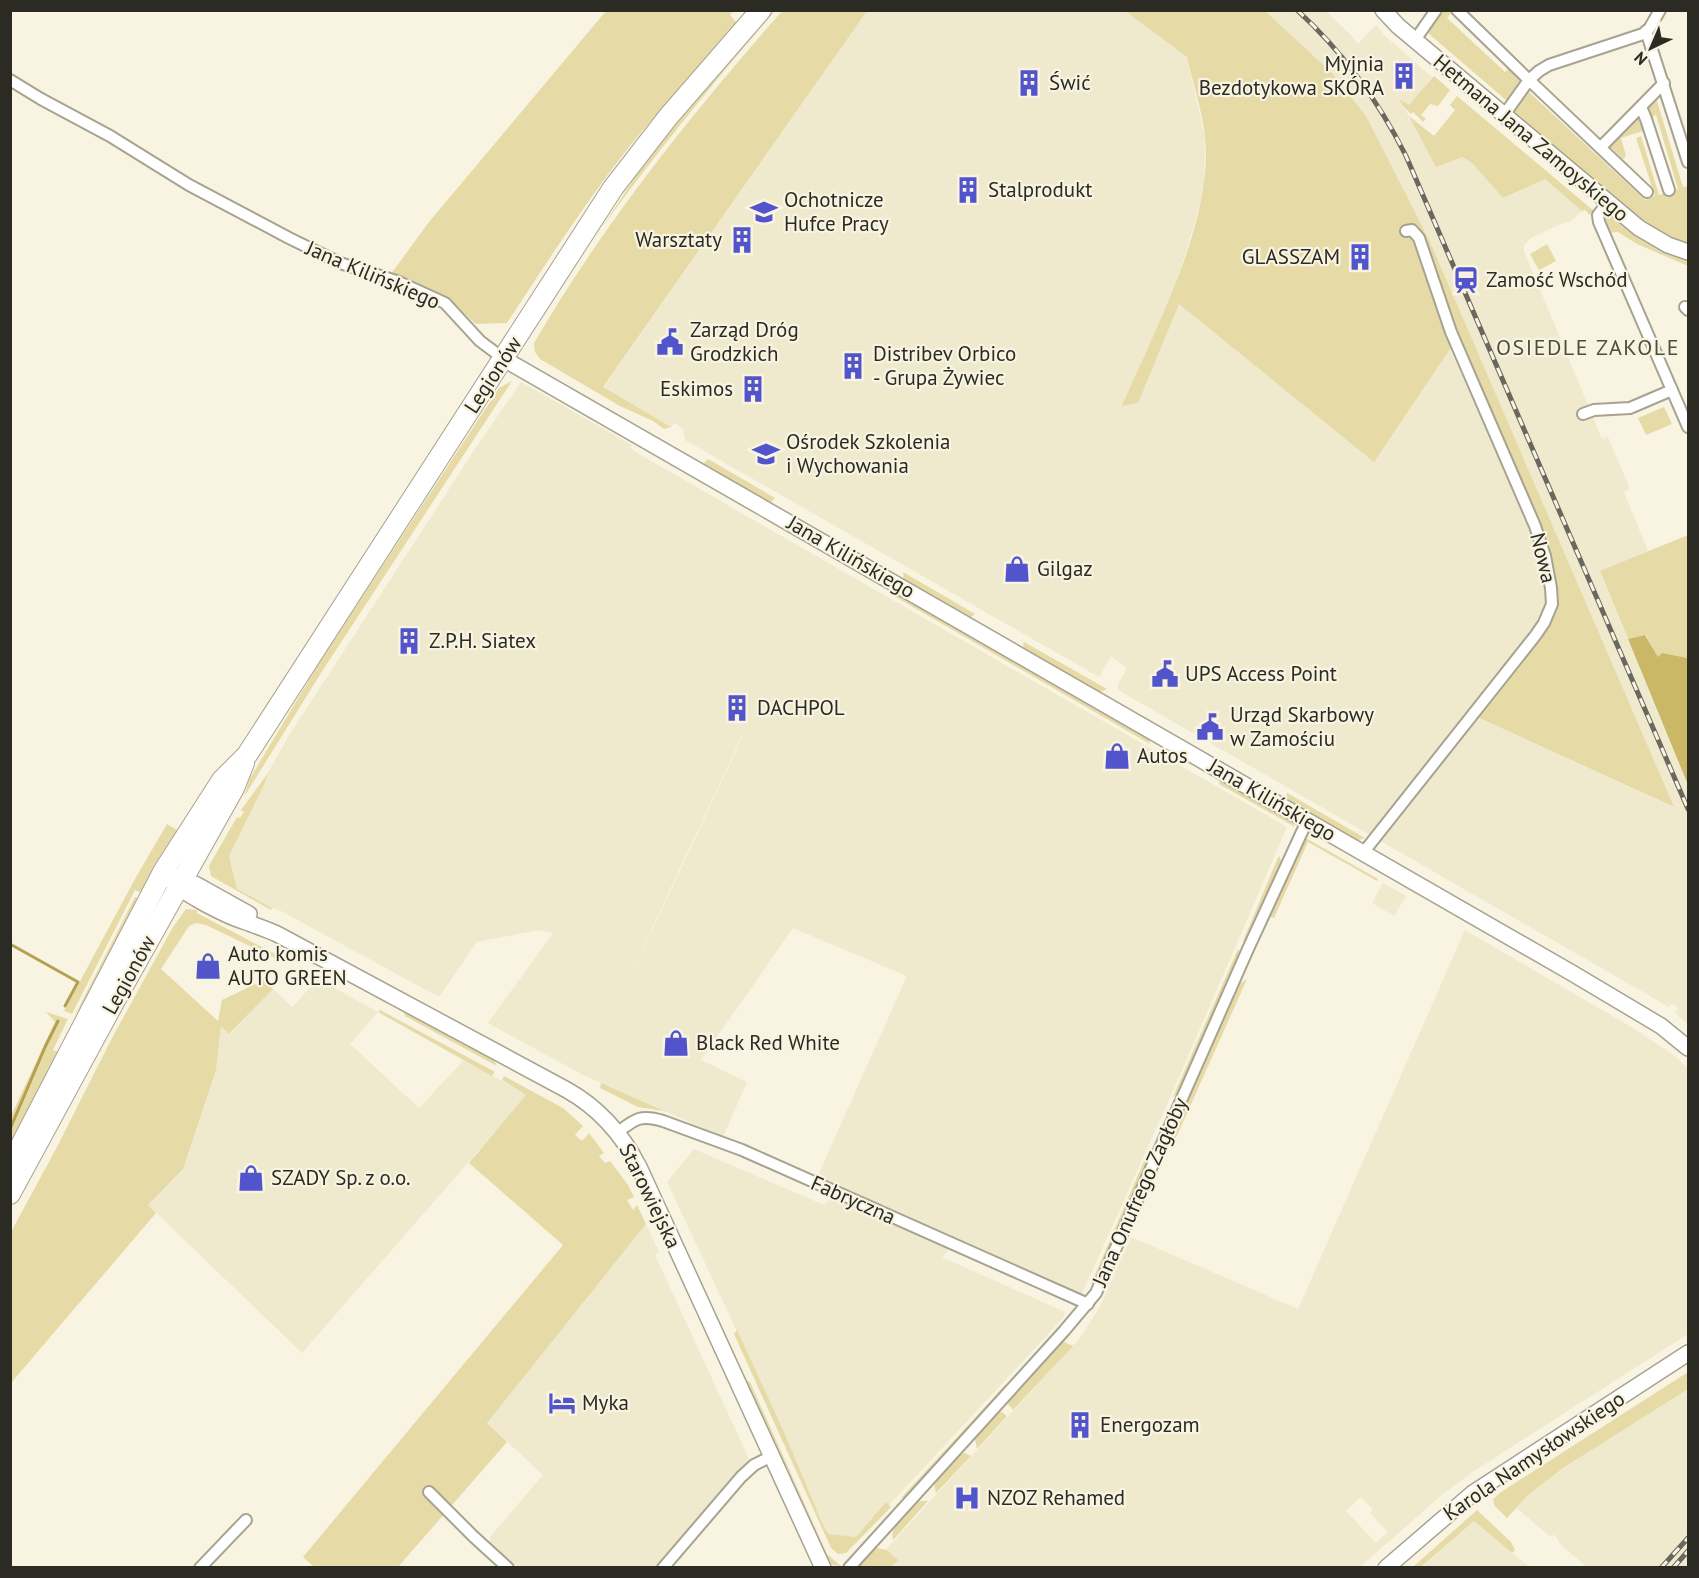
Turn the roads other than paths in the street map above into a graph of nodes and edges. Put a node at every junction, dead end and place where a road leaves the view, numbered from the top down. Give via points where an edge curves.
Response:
1 (761, 10) edge
2 (1383, 10) edge
3 (1436, 10) edge
4 (1457, 10) edge
5 (1660, 10) edge
6 (1646, 32) junction
7 (1415, 40) junction
8 (10, 80) edge
9 (1529, 80) junction
10 (1664, 83) junction
11 (1641, 107) junction
12 (1504, 115) junction
13 (1601, 147) junction
14 (1689, 162) edge
15 (1669, 190) dead end
16 (1647, 192) dead end
17 (1608, 202) junction
18 (1406, 231) dead end
19 (1689, 252) edge
20 (504, 359) junction
21 (1672, 390) junction
22 (1583, 414) dead end
23 (1689, 427) edge
24 (247, 755) junction
25 (1307, 821) junction
26 (1363, 853) junction
27 (163, 872) junction
28 (180, 882) junction
29 (1689, 1048) edge
30 (618, 1132) junction
31 (10, 1166) edge
32 (10, 1194) edge
33 (1088, 1304) junction
34 (1689, 1353) edge
35 (772, 1456) junction
36 (429, 1492) dead end
37 (246, 1520) dead end
38 (200, 1568) edge
39 (508, 1568) edge
40 (663, 1568) edge
41 (823, 1568) edge
42 (849, 1568) edge
43 (1386, 1568) edge

1 - 20 highway, Legionów via 632,161
2 - 7 street, Hetmana Jana Zamoyskiego
3 - 7 street
4 - 9 street
5 - 6 street
6 - 9 street via 1549,66
6 - 10 street
7 - 12 street, Hetmana Jana Zamoyskiego
8 - 20 street, Jana Kilińskiego via 289,238 340,263 399,282 445,303 480,341
9 - 12 street
9 - 13 street
10 - 11 street
10 - 14 street
11 - 13 street
11 - 15 street
12 - 17 street, Hetmana Jana Zamoyskiego
13 - 16 street
17 - 19 street, Hetmana Jana Zamoyskiego via 1651,235
17 - 21 street via 1598,214 1599,222
18 - 26 street, Nowa via 1412,230 1419,238 1451,332 1535,526 1547,566 1552,604 1535,636
20 - 24 highway, Legionów
20 - 25 street, Jana Kilińskiego
21 - 22 street via 1630,408
21 - 23 street
24 - 27 highway, Legionów via 222,780
24 - 28 highway, Legionów via 234,788
25 - 26 street, Jana Kilińskiego
25 - 33 street, Jana Onufrego Zagłoby via 1102,1281
26 - 29 street, Jana Kilińskiego via 1633,1008
27 - 28 street, Starowiejska
27 - 31 highway, Legionów
28 - 30 street, Starowiejska via 249,914 265,928 574,1094
28 - 32 highway, Legionów
30 - 33 street, Fabryczna via 639,1118 663,1120 742,1150
30 - 35 street, Starowiejska via 639,1167
33 - 42 street, Jana Onufrego Zagłoby
34 - 43 street, Karola Namysłowskiego via 1480,1488
35 - 40 street via 746,1473
35 - 41 street, Starowiejska
36 - 39 street
37 - 38 street

